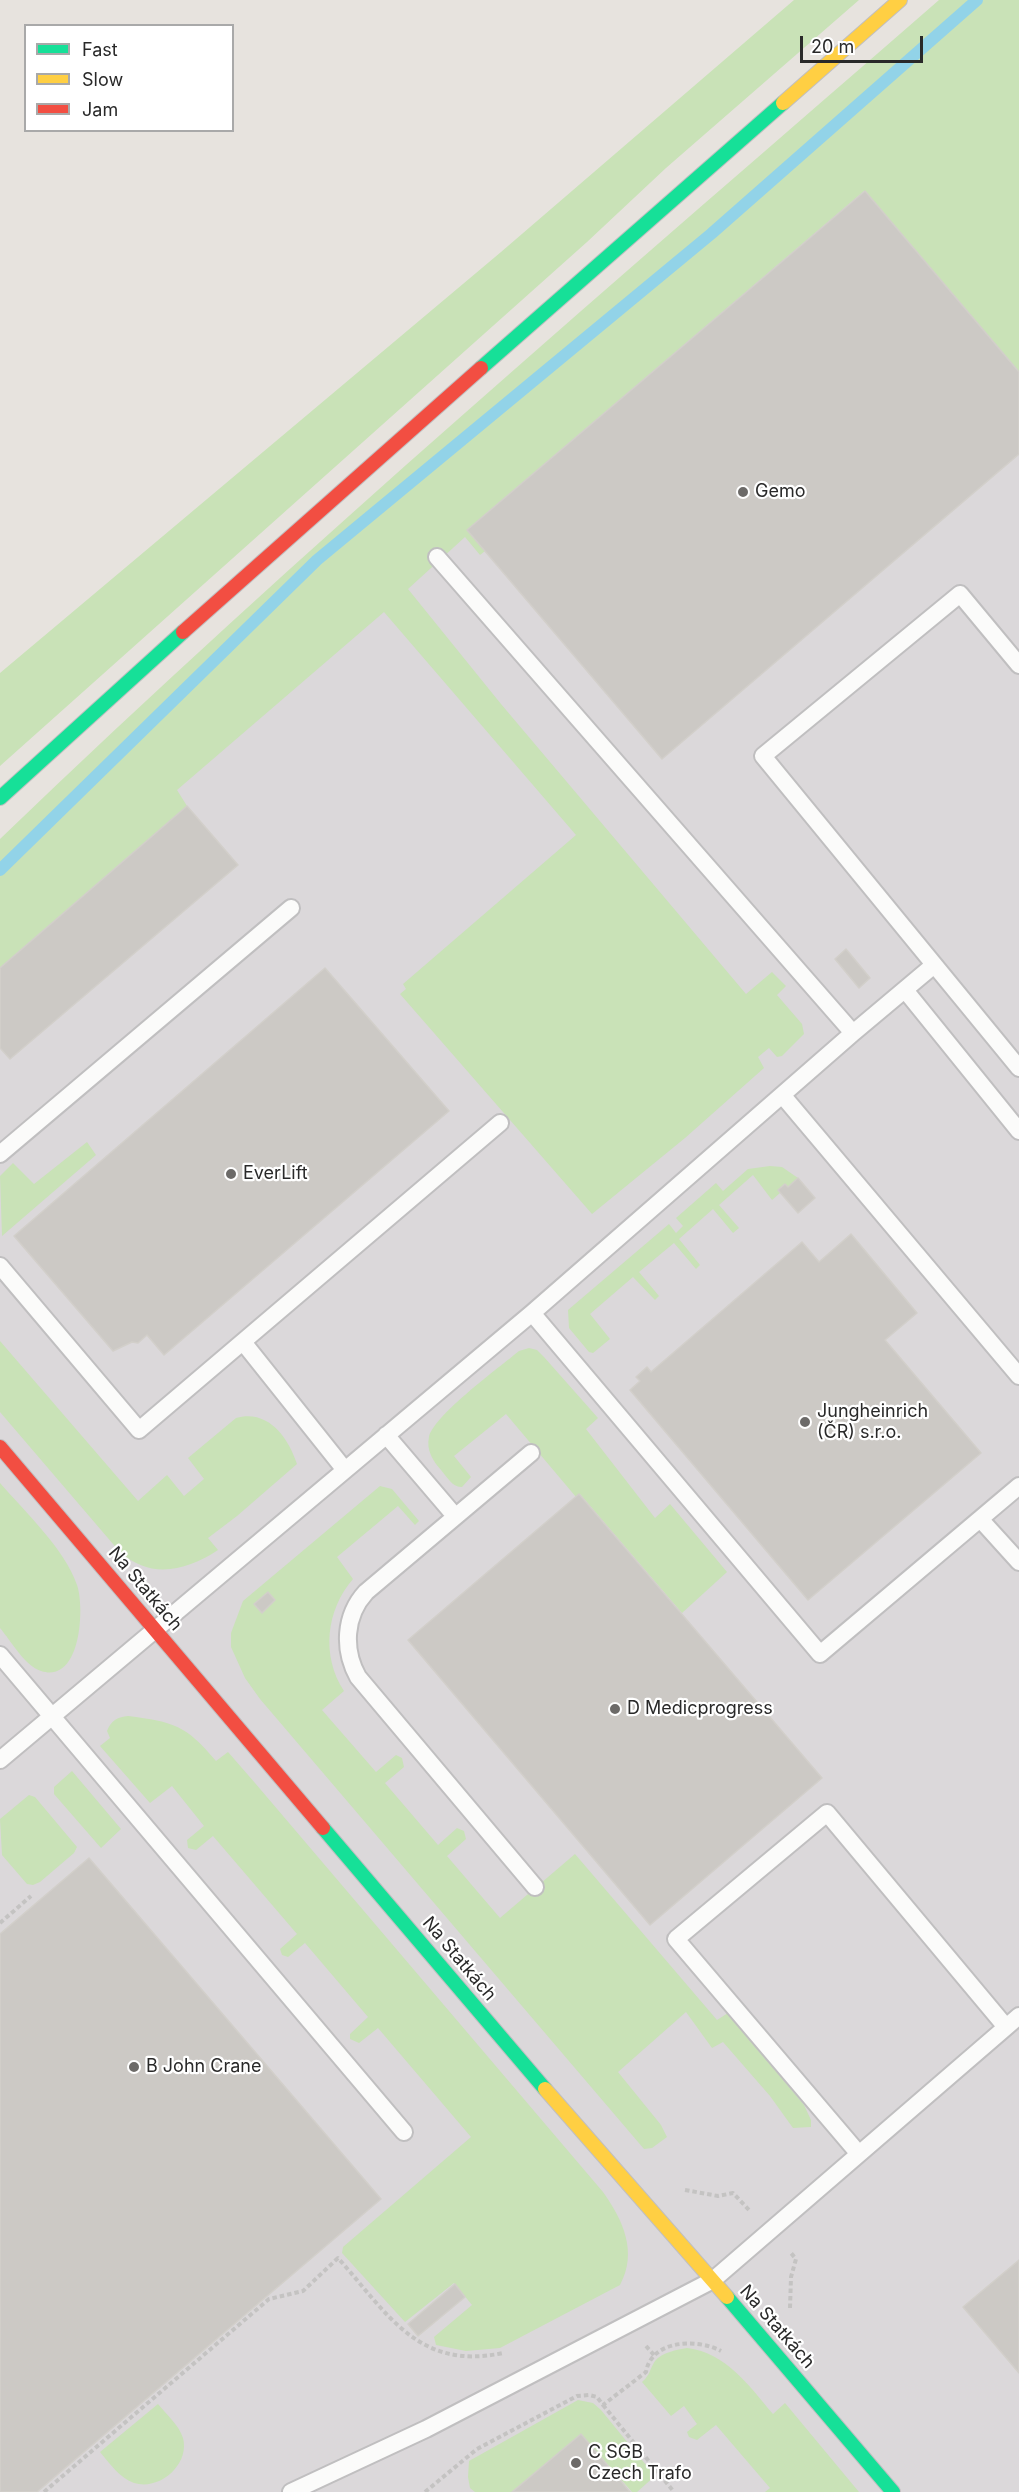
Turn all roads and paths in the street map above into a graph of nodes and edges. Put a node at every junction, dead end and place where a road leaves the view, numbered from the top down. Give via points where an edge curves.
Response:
1 (900, 0) edge
2 (437, 557) dead end
3 (1019, 665) edge
4 (0, 798) edge
5 (291, 908) dead end
6 (934, 965) junction
7 (905, 990) junction
8 (853, 1034) junction
9 (1019, 1068) edge
10 (783, 1096) junction
11 (500, 1123) dead end
12 (1019, 1131) edge
13 (0, 1154) edge
14 (0, 1266) edge
15 (532, 1313) junction
16 (243, 1342) junction
17 (1019, 1376) edge
18 (386, 1435) junction
19 (0, 1447) edge
20 (531, 1453) dead end
21 (345, 1470) junction
22 (1019, 1486) edge
23 (455, 1516) junction
24 (981, 1520) junction
25 (1019, 1562) edge
26 (155, 1629) junction
27 (0, 1655) edge
28 (52, 1716) junction
29 (0, 1760) edge
30 (536, 1887) dead end
31 (31, 1896) dead end
32 (0, 1923) edge
33 (1013, 2022) edge
34 (404, 2132) dead end
35 (859, 2154) junction
36 (713, 2280) junction
37 (505, 2353) dead end
38 (654, 2355) dead end
39 (603, 2405) junction
40 (44, 2492) edge
41 (291, 2492) edge
42 (424, 2492) edge
43 (674, 2492) edge
44 (893, 2492) edge

1 - 4 street via 258,564
2 - 8 lane
3 - 6 lane via 960,594 763,756
5 - 13 lane
6 - 7 lane
6 - 9 lane
7 - 8 lane
7 - 12 lane
8 - 10 lane
10 - 15 lane
10 - 17 lane
11 - 16 lane
14 - 16 lane via 139,1430
15 - 18 lane
15 - 24 lane via 820,1654
16 - 21 lane
18 - 21 lane
18 - 23 lane
19 - 26 street, Na Statkách
20 - 23 lane
21 - 26 lane
22 - 24 lane
23 - 30 lane via 362,1597 351,1615 349,1656 358,1677
24 - 25 lane
26 - 28 lane
26 - 36 street, Na Statkách via 604,2159
27 - 28 lane
28 - 29 lane
28 - 34 lane
31 - 32 path
33 - 35 lane
33 - 35 lane via 827,1813 676,1939
35 - 36 lane
36 - 41 lane via 426,2429
36 - 44 street, Na Statkách
37 - 40 path via 461,2357 425,2346 408,2335 338,2258 303,2291 269,2299
38 - 39 path via 646,2372
39 - 42 path via 589,2394 577,2396 477,2449
39 - 43 path

